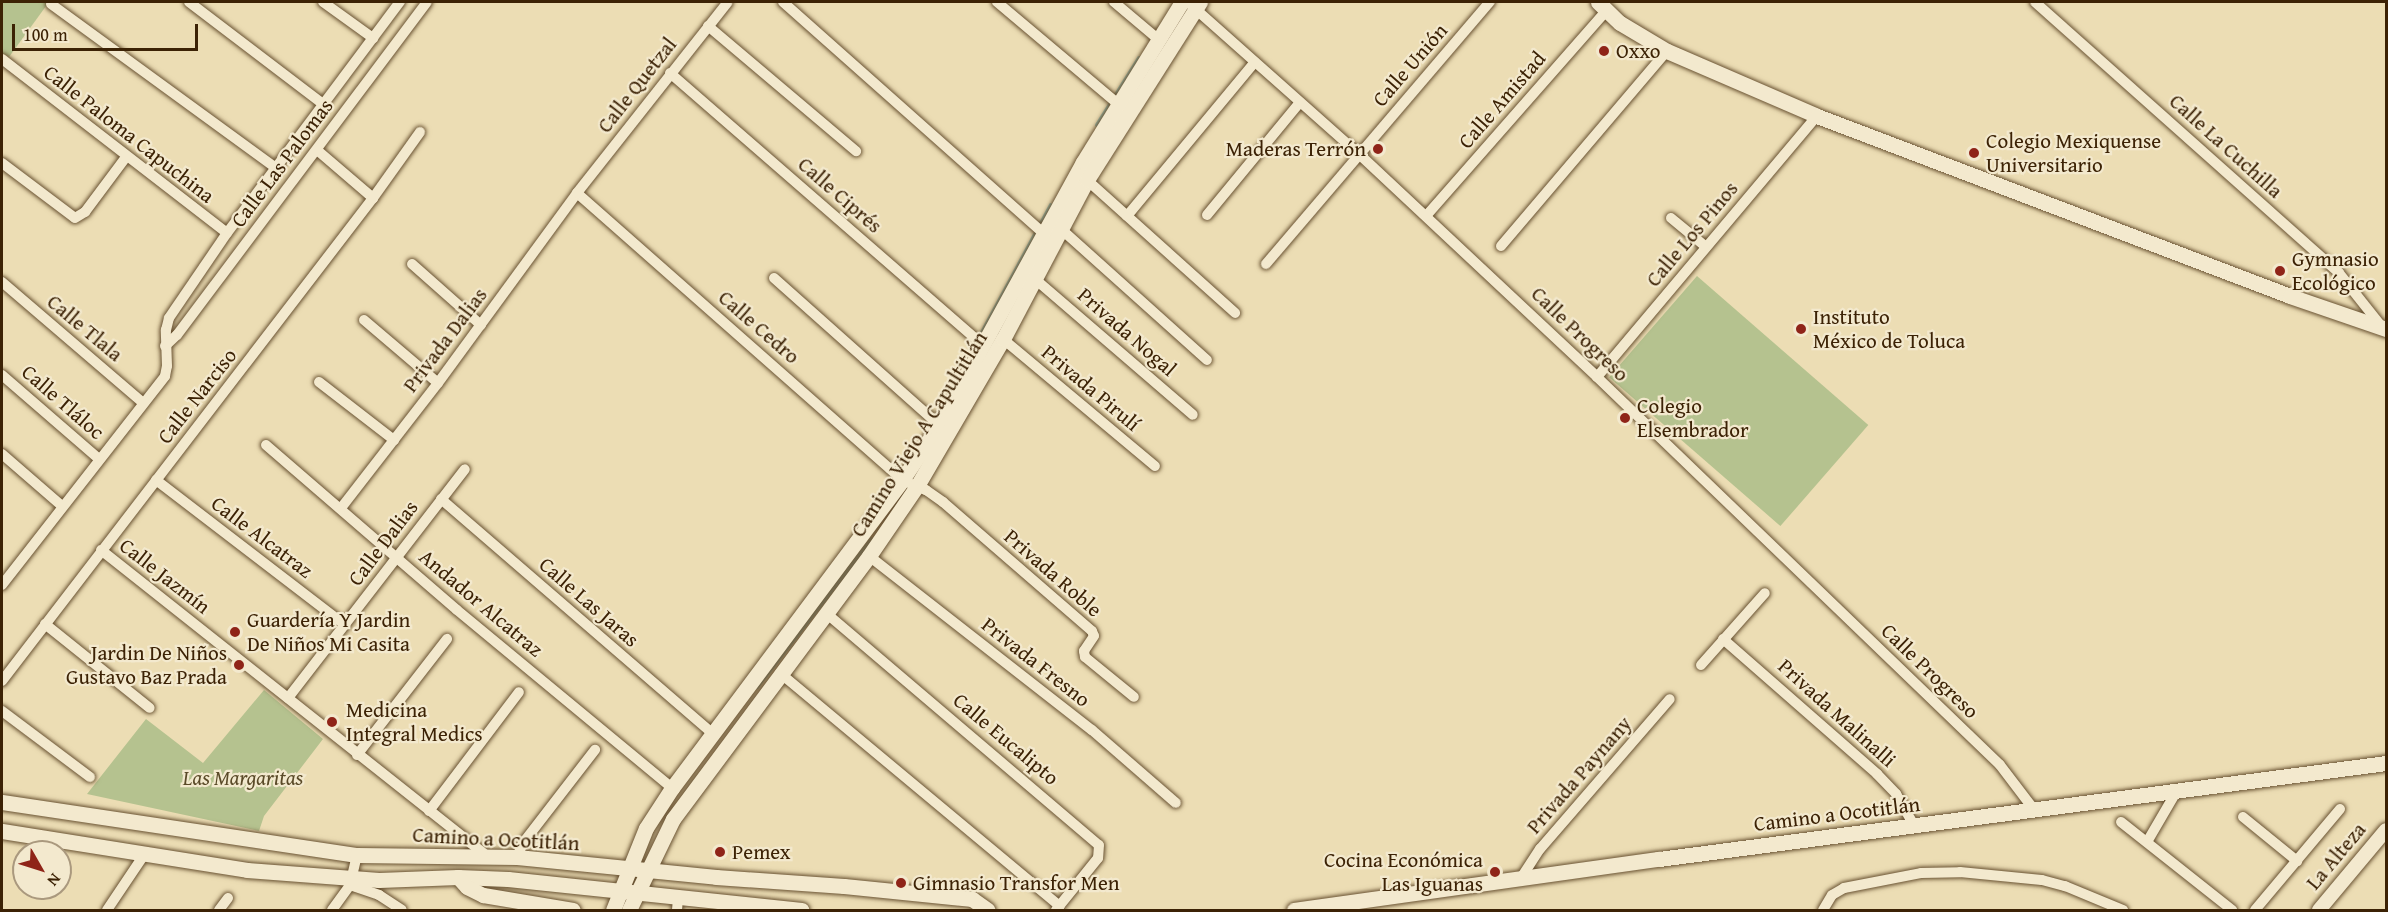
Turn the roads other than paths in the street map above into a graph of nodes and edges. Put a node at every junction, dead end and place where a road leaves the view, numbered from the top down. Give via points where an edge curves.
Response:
1 (189, 2) edge
2 (323, 2) edge
3 (400, 2) edge
4 (427, 2) edge
5 (728, 2) edge
6 (783, 2) edge
7 (997, 2) edge
8 (1114, 2) edge
9 (1490, 2) edge
10 (2035, 2) edge
11 (1191, 3) edge
12 (51, 4) dead end
13 (1602, 6) edge
14 (708, 26) junction
15 (373, 38) junction
16 (1158, 39) junction
17 (1667, 51) junction
18 (5, 62) edge
19 (1255, 62) junction
20 (670, 73) junction
21 (1300, 102) junction
22 (1117, 103) junction
23 (323, 104) junction
24 (1817, 116) junction
25 (420, 132) dead end
26 (317, 150) junction
27 (856, 151) dead end
28 (1359, 154) junction
29 (126, 157) junction
30 (2, 163) edge
31 (276, 168) junction
32 (1087, 180) junction
33 (577, 193) junction
34 (373, 198) junction
35 (1207, 215) dead end
36 (1127, 216) junction
37 (1426, 216) junction
38 (1671, 218) dead end
39 (1060, 229) junction
40 (227, 234) junction
41 (1044, 234) junction
42 (1501, 246) dead end
43 (1706, 247) junction
44 (412, 264) dead end
45 (1266, 264) dead end
46 (774, 278) dead end
47 (1035, 279) junction
48 (2, 282) edge
49 (1235, 313) dead end
50 (364, 320) dead end
51 (481, 325) junction
52 (2385, 326) edge
53 (1003, 339) junction
54 (165, 346) junction
55 (984, 346) junction
56 (1207, 360) dead end
57 (2, 375) edge
58 (1597, 377) junction
59 (319, 382) dead end
60 (438, 382) junction
61 (143, 403) junction
62 (1193, 415) dead end
63 (939, 425) junction
64 (394, 440) junction
65 (266, 445) dead end
66 (2, 454) edge
67 (99, 459) junction
68 (1155, 466) dead end
69 (465, 469) dead end
70 (156, 480) junction
71 (902, 480) junction
72 (917, 486) junction
73 (441, 499) junction
74 (62, 506) junction
75 (341, 508) junction
76 (101, 550) junction
77 (869, 556) junction
78 (397, 558) junction
79 (2, 581) edge
80 (1765, 593) dead end
81 (826, 613) junction
82 (45, 624) junction
83 (345, 625) junction
84 (447, 639) dead end
85 (1723, 639) junction
86 (1701, 665) dead end
87 (780, 673) junction
88 (2, 681) edge
89 (519, 692) dead end
90 (1134, 697) dead end
91 (288, 698) junction
92 (1670, 699) dead end
93 (150, 708) dead end
94 (2, 711) edge
95 (712, 733) junction
96 (595, 750) dead end
97 (357, 755) junction
98 (2386, 763) edge
99 (90, 777) dead end
100 (672, 788) junction
101 (2178, 789) junction
102 (2, 802) edge
103 (1176, 803) dead end
104 (2340, 809) dead end
105 (429, 811) junction
106 (2035, 811) junction
107 (2242, 818) dead end
108 (2121, 822) dead end
109 (1914, 825) junction
110 (2, 831) edge
111 (2385, 834) edge
112 (2147, 842) junction
113 (146, 852) junction
114 (357, 855) junction
115 (487, 856) junction
116 (517, 857) junction
117 (2297, 861) junction
118 (629, 868) junction
119 (648, 870) junction
120 (458, 877) junction
121 (1521, 878) junction
122 (351, 881) junction
123 (621, 889) junction
124 (638, 892) junction
125 (228, 898) dead end
126 (677, 904) edge
127 (1058, 908) edge
128 (107, 910) edge
129 (219, 910) edge
130 (332, 910) edge
131 (402, 910) edge
132 (573, 910) edge
133 (613, 910) edge
134 (629, 910) edge
135 (801, 910) edge
136 (988, 910) edge
137 (1294, 910) edge
138 (1823, 910) edge
139 (2123, 910) edge
140 (2232, 910) edge
141 (2255, 910) edge
142 (2319, 910) edge

1 - 23 street
2 - 15 street
3 - 15 street, Calle Las Palomas
4 - 26 street, Calle Las Palomas
5 - 14 street, Calle Quetzal
6 - 41 street
7 - 22 street
8 - 16 street
9 - 28 street, Calle Unión
10 - 52 street, Calle La Cuchilla via 2339,273
11 - 16 main road, Camino Viejo A Capultitlán
11 - 19 street, Calle Progreso
11 - 32 main road, Camino Viejo A Capultitlán
12 - 31 street
13 - 17 main road
13 - 37 street, Calle Amistad
14 - 20 street, Calle Quetzal
14 - 27 street
15 - 23 street, Calle Las Palomas
16 - 22 main road, Camino Viejo A Capultitlán
17 - 24 main road
17 - 42 street
18 - 29 street, Calle Paloma Capuchina
19 - 21 street, Calle Progreso
19 - 36 street
20 - 33 street, Calle Quetzal
20 - 55 street, Calle Ciprés
21 - 28 street, Calle Progreso
21 - 35 street
22 - 41 main road, Camino Viejo A Capultitlán
23 - 31 street, Calle Las Palomas
24 - 43 street, Calle Los Pinos
24 - 52 main road via 2257,283
25 - 34 street, Calle Narciso
26 - 34 street
26 - 54 street, Calle Las Palomas
28 - 37 street, Calle Progreso
28 - 45 street, Calle Unión
29 - 30 street via 85,212 75,218
29 - 40 street, Calle Paloma Capuchina
31 - 40 street, Calle Las Palomas
32 - 36 street
32 - 39 main road, Camino Viejo A Capultitlán
33 - 51 street, Privada Dalias
33 - 71 street, Calle Cedro
34 - 70 street, Calle Narciso
36 - 49 street
37 - 58 street, Calle Progreso
38 - 43 street
39 - 47 main road, Camino Viejo A Capultitlán
39 - 56 street
40 - 54 street, Calle Las Palomas via 169,318
41 - 55 main road, Camino Viejo A Capultitlán
43 - 58 street, Calle Los Pinos
44 - 51 street
46 - 63 street
47 - 53 main road, Camino Viejo A Capultitlán
47 - 62 street, Privada Nogal
48 - 61 street, Calle Tlala
50 - 60 street
51 - 60 street, Privada Dalias
53 - 68 street, Privada Pirulí
53 - 72 main road, Camino Viejo A Capultitlán
54 - 61 street, Calle Las Palomas via 165,376
55 - 63 main road, Camino Viejo A Capultitlán
57 - 67 street, Calle Tláloc
58 - 106 street, Calle Progreso via 2000,765
59 - 64 street
60 - 64 street, Privada Dalias
61 - 67 street, Calle Las Palomas
63 - 71 main road, Camino Viejo A Capultitlán
64 - 75 street, Privada Dalias
65 - 75 street, Andador Alcatraz
66 - 74 street
67 - 74 street, Calle Las Palomas
69 - 73 street, Calle Dalias
70 - 76 street, Calle Narciso
70 - 83 street, Calle Alcatraz
71 - 72 street, Calle Cedro
71 - 95 main road, Camino Viejo A Capultitlán
72 - 77 main road, Camino Viejo A Capultitlán
72 - 90 street, Privada Roble via 943,502 1092,632 1094,636 1084,651 1085,657
73 - 78 street, Calle Dalias
73 - 95 street, Calle Las Jaras
74 - 79 street, Calle Las Palomas
75 - 78 street, Andador Alcatraz
76 - 82 street, Calle Narciso
76 - 91 street, Calle Jazmín
77 - 81 main road, Camino Viejo A Capultitlán
77 - 103 street, Privada Fresno via 1092,730
78 - 83 street, Calle Dalias
78 - 100 street, Andador Alcatraz
80 - 85 street
81 - 87 main road, Camino Viejo A Capultitlán
81 - 127 street, Calle Eucalipto via 1099,845 1098,858
82 - 88 street, Calle Narciso
82 - 93 street
83 - 91 street, Calle Dalias
84 - 97 street
85 - 86 street
85 - 109 street, Privada Malinalli via 1877,774 1896,794
87 - 119 main road, Camino Viejo A Capultitlán via 673,819
87 - 127 street
89 - 105 street
91 - 97 street, Calle Jazmín
92 - 121 street, Privada Paynany via 1547,840
94 - 99 street
95 - 100 main road, Camino Viejo A Capultitlán
96 - 116 street
97 - 105 street, Calle Jazmín
98 - 101 main road, Camino a Ocotitlán
100 - 118 main road, Camino Viejo A Capultitlán via 646,828
101 - 106 main road, Camino a Ocotitlán
101 - 112 street
102 - 114 main road, Camino a Ocotitlán
104 - 117 street
105 - 115 street, Calle Jazmín
106 - 109 main road, Camino a Ocotitlán
107 - 117 street
108 - 112 street
109 - 121 main road, Camino a Ocotitlán
110 - 113 main road, Camino a Ocotitlán
111 - 142 street, La Alteza
112 - 140 street
113 - 122 main road, Camino a Ocotitlán via 247,870
113 - 128 street
114 - 115 main road, Camino a Ocotitlán
114 - 122 street
115 - 116 main road, Camino a Ocotitlán
116 - 118 main road, Camino a Ocotitlán
117 - 141 street
118 - 119 main road, Camino a Ocotitlán
118 - 123 main road, Camino Viejo A Capultitlán
119 - 124 main road, Camino Viejo A Capultitlán
119 - 136 main road, Camino a Ocotitlán via 935,894 972,899
120 - 122 main road, Camino a Ocotitlán
120 - 123 main road, Camino a Ocotitlán
120 - 132 main road via 467,888 483,895
121 - 137 main road, Camino a Ocotitlán
122 - 130 street
122 - 131 street
123 - 124 main road, Camino a Ocotitlán
123 - 133 main road, Camino Viejo A Capultitlán
124 - 126 main road, Camino a Ocotitlán
124 - 134 main road, Camino Viejo A Capultitlán
125 - 129 street
126 - 135 main road, Camino a Ocotitlán
138 - 139 street via 1832,895 1844,888 1921,873 1960,872 2042,880

